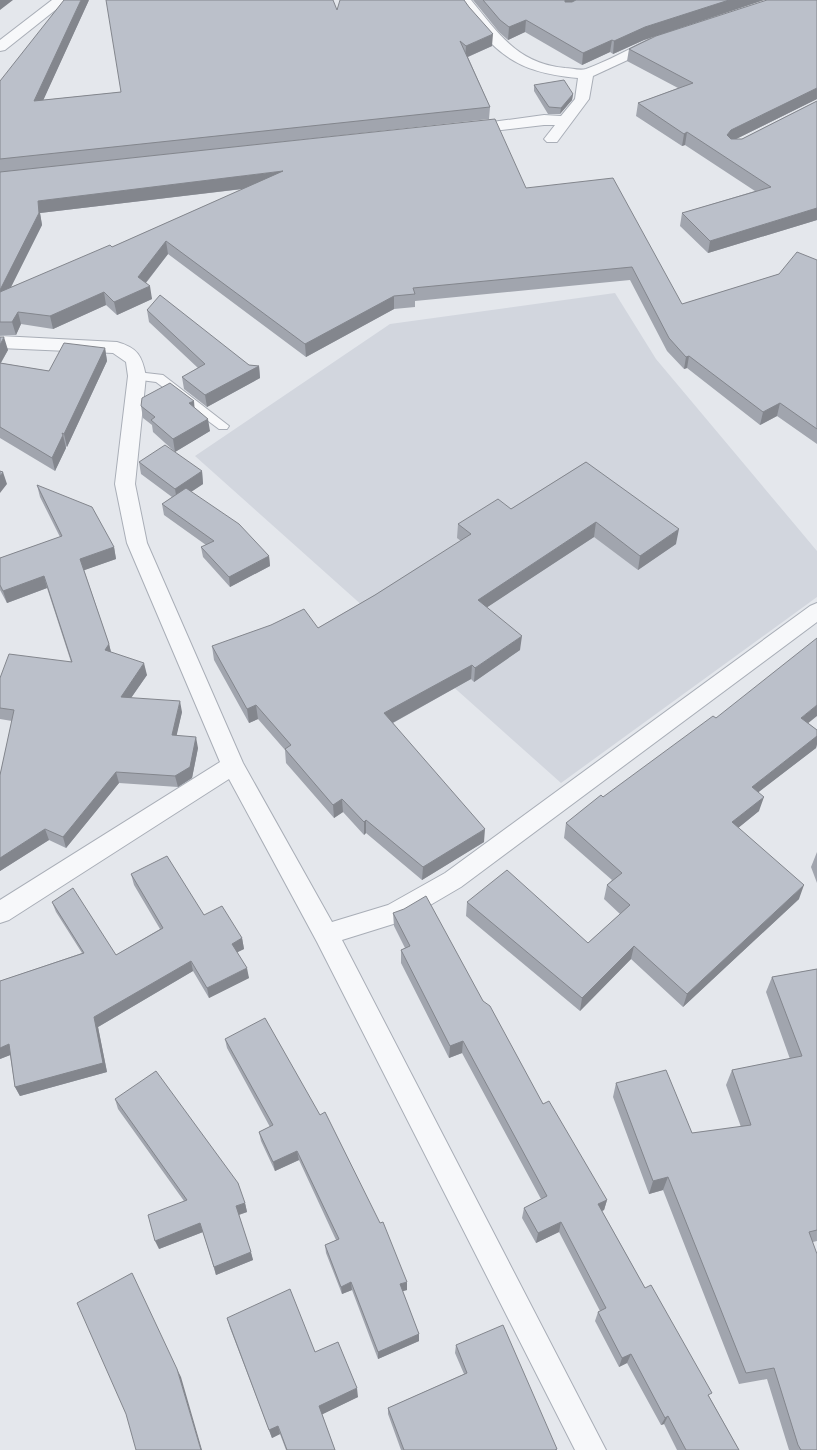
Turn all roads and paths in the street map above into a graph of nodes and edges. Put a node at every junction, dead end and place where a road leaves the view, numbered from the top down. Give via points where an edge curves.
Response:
1 (61, 0) edge
2 (464, 0) edge
3 (671, 37) edge
4 (0, 47) edge
5 (586, 74) junction
6 (566, 121) junction
7 (451, 130) edge
8 (552, 139) dead end
9 (0, 342) edge
10 (137, 376) junction
11 (223, 426) dead end
12 (817, 611) edge
13 (233, 765) junction
14 (0, 913) edge
15 (326, 934) junction
16 (591, 1450) edge

1 - 4 street
2 - 5 street via 503,48 529,64
3 - 5 street via 649,44
5 - 6 street via 582,99
6 - 7 street via 544,120
6 - 8 street
9 - 10 street via 117,348 134,358
10 - 11 lane via 159,378
10 - 13 street via 125,484 137,542
12 - 15 street via 453,880 394,914
13 - 14 street
13 - 15 street
15 - 16 street

